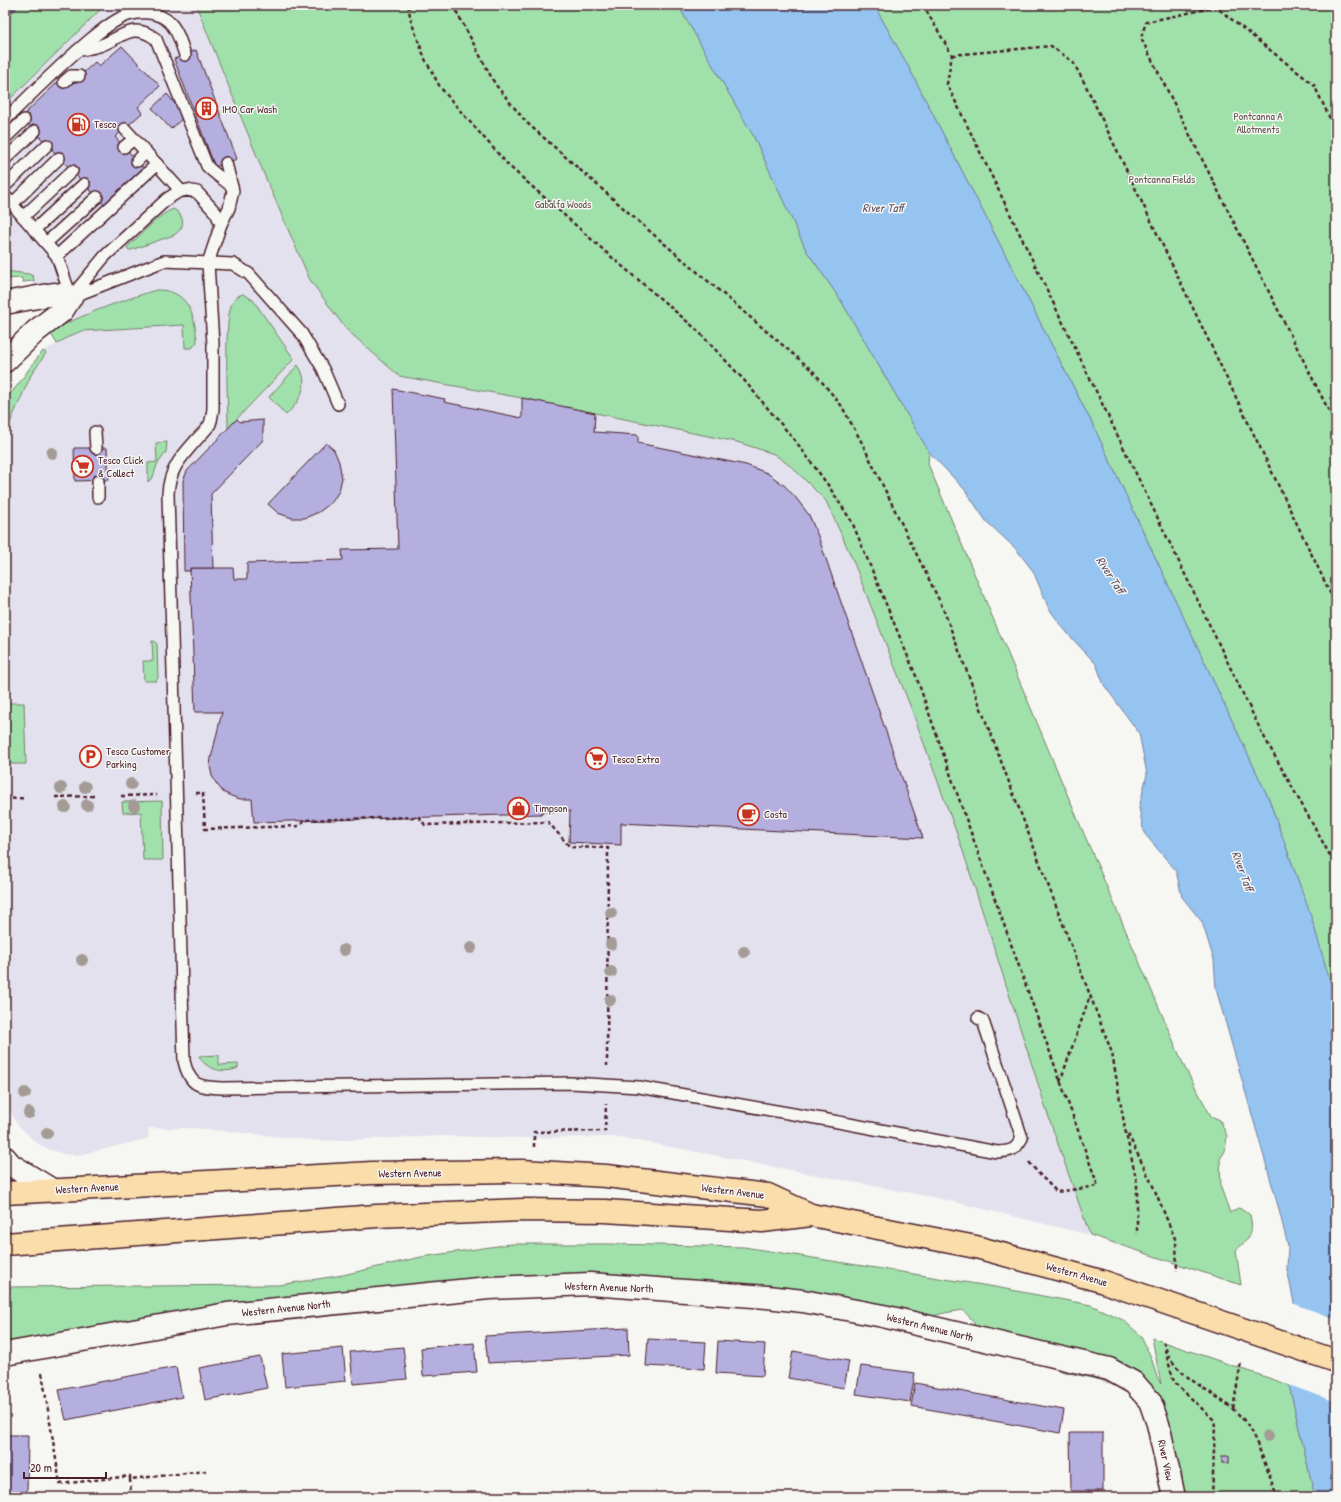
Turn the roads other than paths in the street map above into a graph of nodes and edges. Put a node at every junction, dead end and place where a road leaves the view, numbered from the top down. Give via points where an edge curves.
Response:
1 (77, 51) junction
2 (185, 55) dead end
3 (78, 76) dead end
4 (64, 82) dead end
5 (5, 120) edge
6 (24, 120) dead end
7 (125, 129) dead end
8 (35, 131) dead end
9 (5, 138) edge
10 (134, 139) junction
11 (48, 145) dead end
12 (124, 147) dead end
13 (146, 152) junction
14 (59, 158) dead end
15 (5, 159) edge
16 (137, 161) dead end
17 (226, 163) dead end
18 (157, 164) junction
19 (72, 171) dead end
20 (84, 184) dead end
21 (5, 186) edge
22 (232, 187) junction
23 (181, 191) junction
24 (97, 197) dead end
25 (8, 200) edge
26 (23, 217) junction
27 (221, 224) junction
28 (34, 230) junction
29 (46, 243) junction
30 (57, 256) junction
31 (208, 263) junction
32 (71, 297) junction
33 (5, 303) edge
34 (5, 360) edge
35 (338, 404) dead end
36 (95, 432) dead end
37 (96, 448) dead end
38 (98, 481) dead end
39 (98, 497) dead end
40 (978, 1018) dead end
41 (5, 1158) edge
42 (52, 1190) junction
43 (5, 1193) edge
44 (811, 1215) junction
45 (5, 1244) edge
46 (5, 1354) edge
47 (1336, 1361) edge
48 (1158, 1424) joint
49 (1174, 1497) edge

1 - 2 lane via 122,17 145,13 158,15 168,21 176,31
1 - 5 lane
1 - 22 lane via 99,46 124,33 136,30 148,32 156,39 207,166
3 - 4 lane via 71,76
6 - 9 lane
7 - 10 lane
8 - 15 lane
10 - 12 lane
10 - 13 lane
11 - 21 lane
13 - 16 lane
13 - 18 lane
14 - 25 lane
17 - 22 lane
18 - 23 lane
18 - 30 lane
19 - 26 lane
20 - 28 lane
22 - 27 lane via 231,200
23 - 27 lane via 197,192 216,213
23 - 32 lane via 167,199 105,256
24 - 29 lane
25 - 26 lane
26 - 28 lane
27 - 31 lane
28 - 29 lane
29 - 30 lane
30 - 32 lane
31 - 32 lane via 164,261
31 - 35 lane via 233,264 249,274 302,334 323,369
31 - 40 lane via 213,344 212,417 210,423 180,458 172,472 168,494 184,1061 192,1080 199,1086 222,1088 607,1084 640,1087 997,1152 1011,1151 1022,1138 1020,1129 983,1021
32 - 33 street via 54,294
32 - 34 street via 62,311
36 - 37 lane
38 - 39 lane
41 - 42 street via 24,1174
42 - 43 highway, Western Avenue
42 - 44 highway, Western Avenue via 372,1173 522,1171 606,1176 768,1195
44 - 45 highway, Western Avenue via 762,1221 606,1211 523,1210 408,1214
44 - 47 highway, Western Avenue via 976,1247 1036,1262 1101,1281
46 - 48 street, Western Avenue North via 226,1314 489,1288 590,1284 803,1301 883,1316 1109,1369 1134,1383 1150,1401
48 - 49 street, River View

